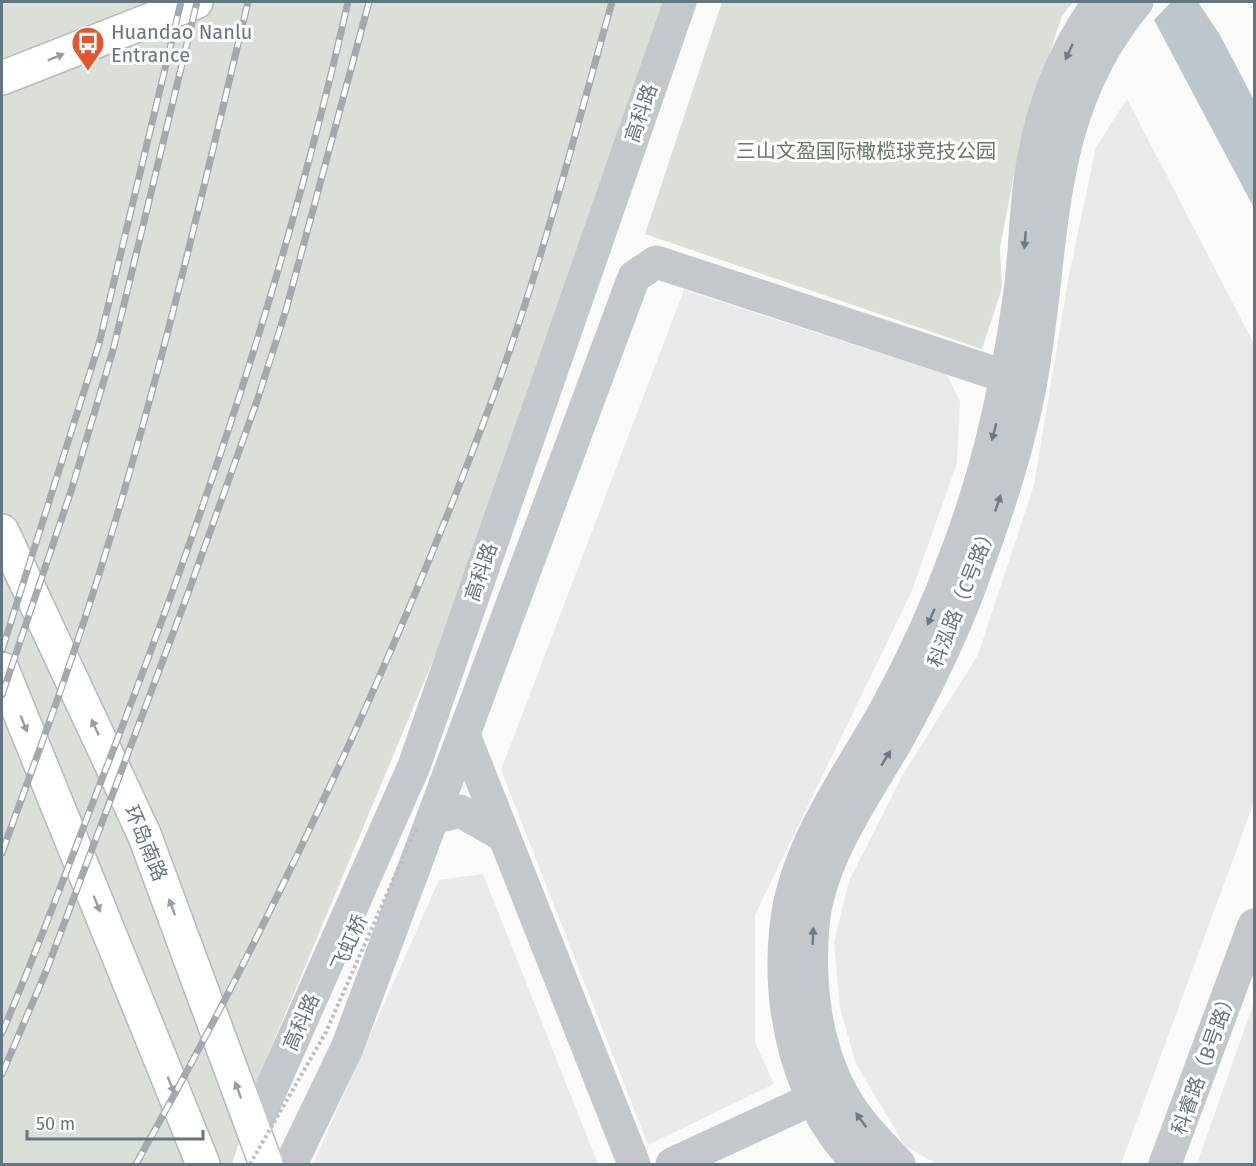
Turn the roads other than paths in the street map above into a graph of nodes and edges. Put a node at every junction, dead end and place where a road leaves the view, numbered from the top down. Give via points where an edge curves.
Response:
1 (196, 2) edge
2 (680, 2) edge
3 (1099, 2) edge
4 (1137, 2) edge
5 (2, 78) edge
6 (1007, 377) junction
7 (2, 531) edge
8 (2, 669) edge
9 (464, 735) junction
10 (425, 822) junction
11 (504, 836) junction
12 (1254, 925) edge
13 (827, 1093) junction
14 (257, 1152) edge
15 (295, 1155) edge
16 (203, 1164) edge
17 (634, 1164) edge
18 (672, 1164) edge
19 (859, 1164) edge
20 (899, 1164) edge
21 (1166, 1164) edge

5 -> 1 main road
2 - 14 street, 高科路 via 414,766
3 -> 6 street, 科泓路（C号路） via 1081,27 1057,77 1039,130
13 -> 4 street, 科泓路（C号路） via 828,1062 817,1020 812,972 813,922 824,880 846,830 940,657 968,590 1013,457 1028,396 1062,154 1098,58
6 - 9 street via 656,262 634,278
6 -> 13 street, 科泓路（C号路） via 977,493 934,612 888,706 809,847 794,889 786,923 784,992 800,1066
14 -> 7 main road, 环岛南路 via 144,834
8 -> 16 main road
9 - 10 street
9 - 11 street
10 - 11 street via 460,811
10 - 15 street via 347,1048
11 - 17 street
12 - 21 street, 科睿路（B号路）
13 - 18 street
13 - 19 street, 科泓路（C号路） via 834,1135
20 -> 13 street, 科泓路（C号路） via 846,1101
14 - 15 street

